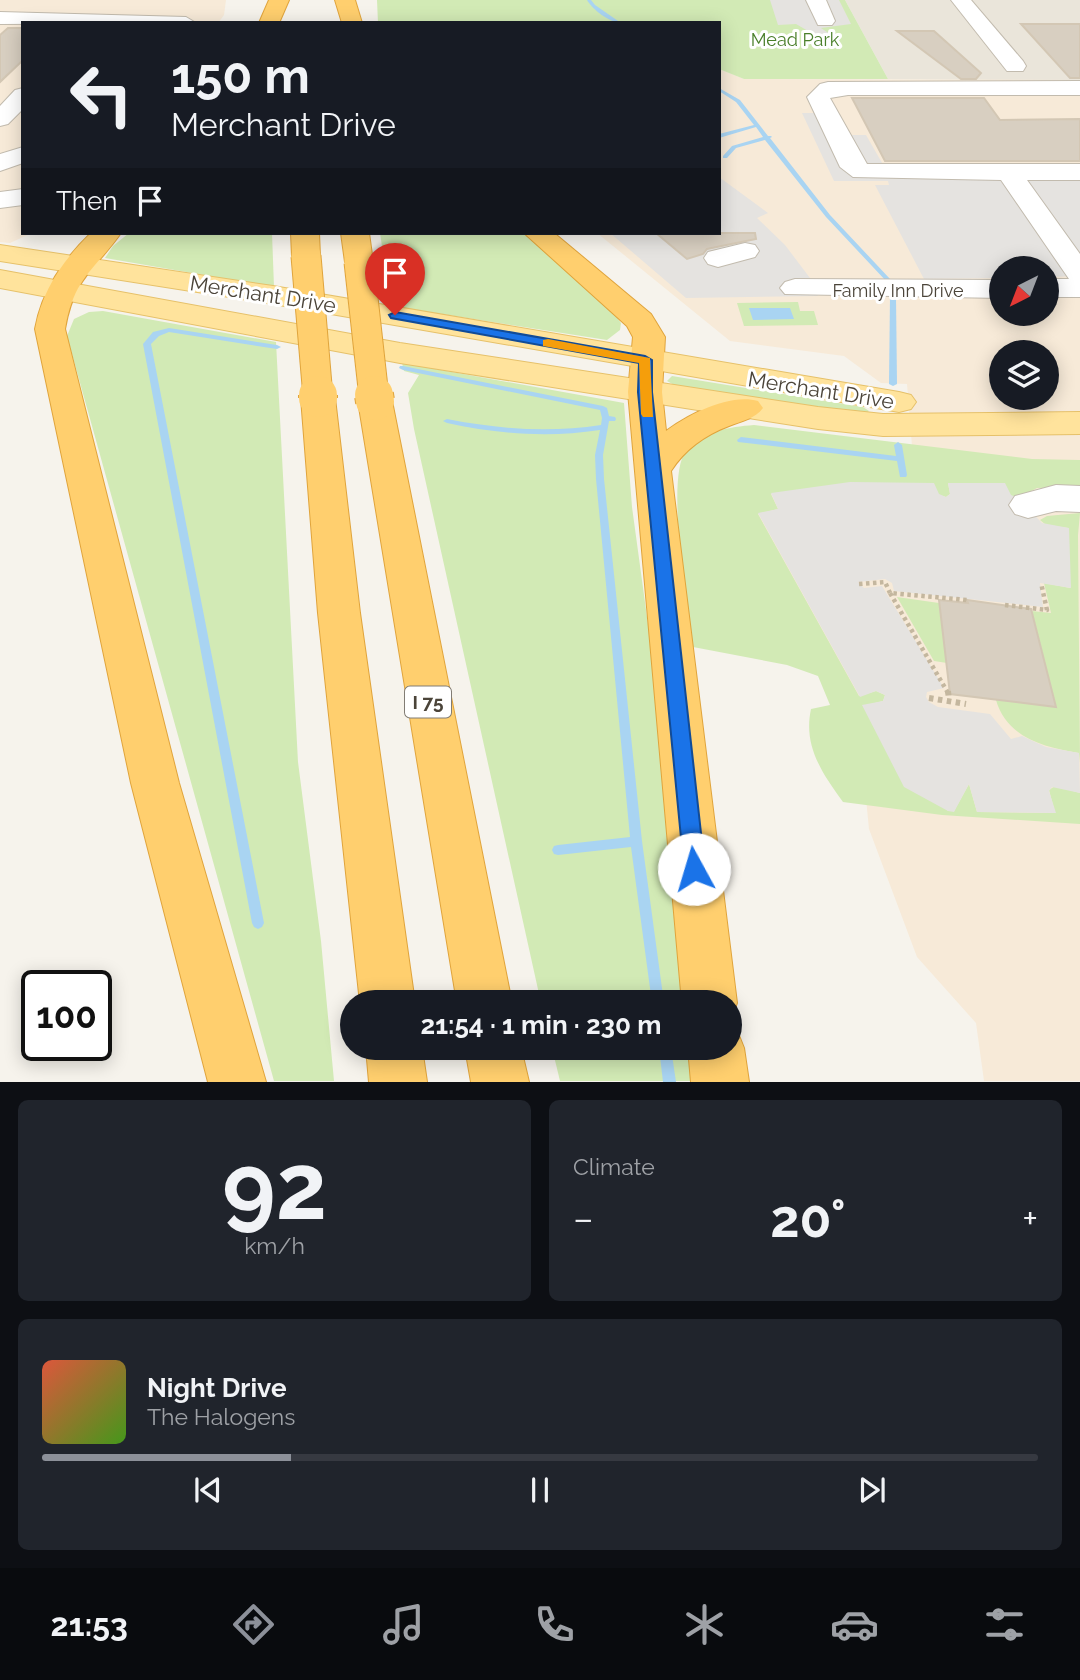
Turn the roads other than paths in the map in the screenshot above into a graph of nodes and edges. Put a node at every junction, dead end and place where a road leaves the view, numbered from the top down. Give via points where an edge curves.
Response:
1 (345, 0) edge
2 (816, 0) edge
3 (961, 0) edge
4 (289, 4) edge
5 (0, 18) edge
6 (112, 21) edge
7 (271, 21) edge
8 (351, 21) edge
9 (825, 21) dead end
10 (1015, 66) dead end
11 (19, 85) edge
12 (1080, 88) edge
13 (0, 119) edge
14 (0, 137) edge
15 (21, 138) edge
16 (21, 155) edge
17 (0, 163) edge
18 (1009, 173) junction
19 (1080, 173) edge
20 (21, 197) edge
21 (0, 200) edge
22 (105, 235) edge
23 (540, 235) edge
24 (305, 244) edge
25 (357, 248) edge
26 (0, 253) edge
27 (1080, 274) edge
28 (67, 277) junction
29 (0, 279) edge
30 (795, 288) dead end
31 (1059, 288) edge
32 (1080, 288) edge
33 (989, 289) edge
34 (645, 376) junction
35 (746, 408) junction
36 (1022, 421) junction
37 (1080, 423) edge
38 (654, 470) junction
39 (1080, 499) edge
40 (1028, 505) dead end
41 (386, 990) edge
42 (483, 990) edge
43 (709, 990) edge
44 (395, 1060) edge
45 (495, 1060) edge
46 (717, 1060) edge
47 (237, 1082) edge
48 (398, 1082) edge
49 (500, 1082) edge
50 (720, 1082) edge

1 - 8 highway
2 - 9 street
3 - 10 street
4 - 7 highway
5 - 6 street
11 - 13 street
12 - 18 street via 848,88 828,89 818,97 853,167 862,172
14 - 15 street
16 - 17 street
18 - 19 street
18 - 27 street
20 - 21 street
22 - 28 highway
23 - 34 highway via 640,321 649,337
24 - 41 highway, bridge via 339,613
25 - 42 highway, I 75, bridge via 375,401
26 - 28 main road, Merchant Drive
28 - 29 main road, Merchant Drive
28 - 34 main road, Merchant Drive via 278,332
28 - 47 highway via 53,306 50,329 58,370 155,783
30 - 33 street, Family Inn Drive
31 - 32 street
34 - 35 main road, Merchant Drive
34 - 36 main road, Merchant Drive
34 - 38 highway
35 - 36 main road, Merchant Drive via 883,425
35 - 38 highway via 692,428 674,440
36 - 37 main road, Merchant Drive
38 - 43 highway
39 - 40 street via 1056,498
44 - 48 highway
45 - 49 highway
46 - 50 highway

